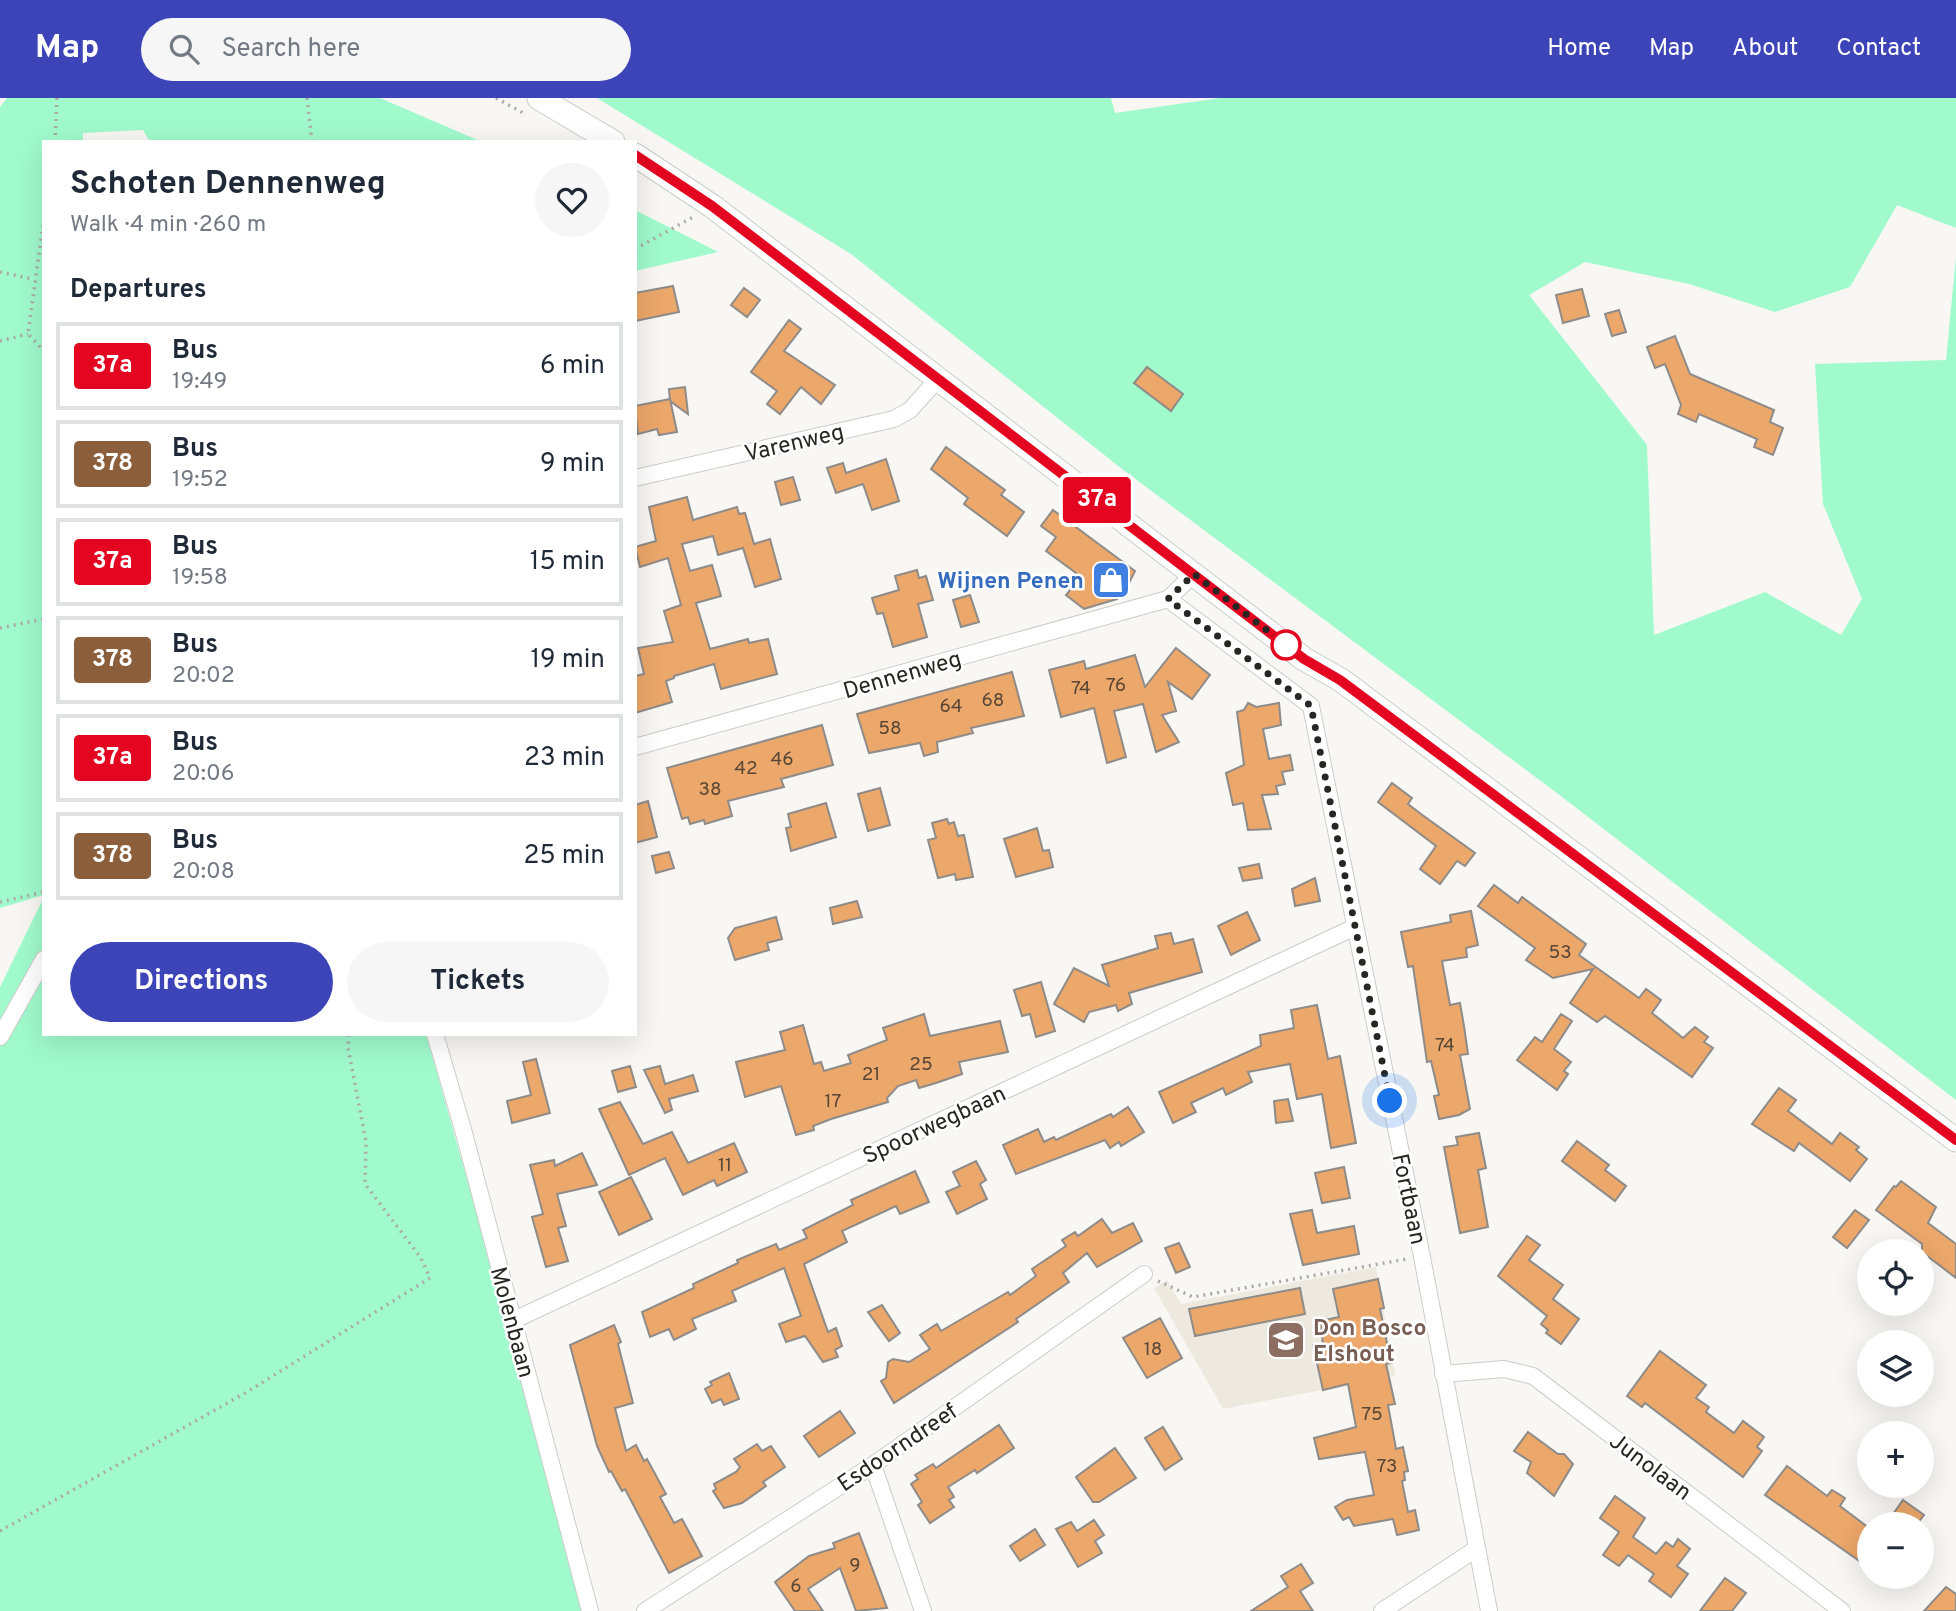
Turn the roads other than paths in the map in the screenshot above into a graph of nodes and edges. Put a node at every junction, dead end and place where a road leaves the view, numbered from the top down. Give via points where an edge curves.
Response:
1 (539, 98) edge
2 (611, 140) edge
3 (637, 156) edge
4 (938, 379) junction
5 (637, 478) edge
6 (1194, 574) junction
7 (1168, 599) junction
8 (637, 746) edge
9 (1355, 927) junction
10 (42, 963) edge
11 (436, 1036) edge
12 (0, 1037) edge
13 (1956, 1140) edge
14 (1144, 1275) road end
15 (512, 1321) junction
16 (1443, 1374) junction
17 (873, 1465) junction
18 (1476, 1549) junction
19 (590, 1611) edge
20 (645, 1611) edge
21 (923, 1611) edge
22 (1382, 1611) edge
23 (1489, 1611) edge
24 (1842, 1611) edge

1 - 2 main road
3 - 4 main road via 712,206
4 - 5 street, Varenweg via 910,410 894,419
4 - 6 main road
6 - 7 street
6 - 13 main road
7 - 8 street, Dennenweg
7 - 9 street, Fortbaan via 1311,706
9 - 15 street, Spoorwegbaan
9 - 16 street, Fortbaan
10 - 12 street
11 - 15 street, Molenbaan
14 - 17 street, Esdoorndreef
15 - 19 street, Molenbaan
16 - 18 street, Fortbaan
16 - 24 street, Junolaan via 1504,1369 1533,1376
17 - 20 street, Esdoorndreef
17 - 21 street
18 - 22 street
18 - 23 street, Fortbaan

